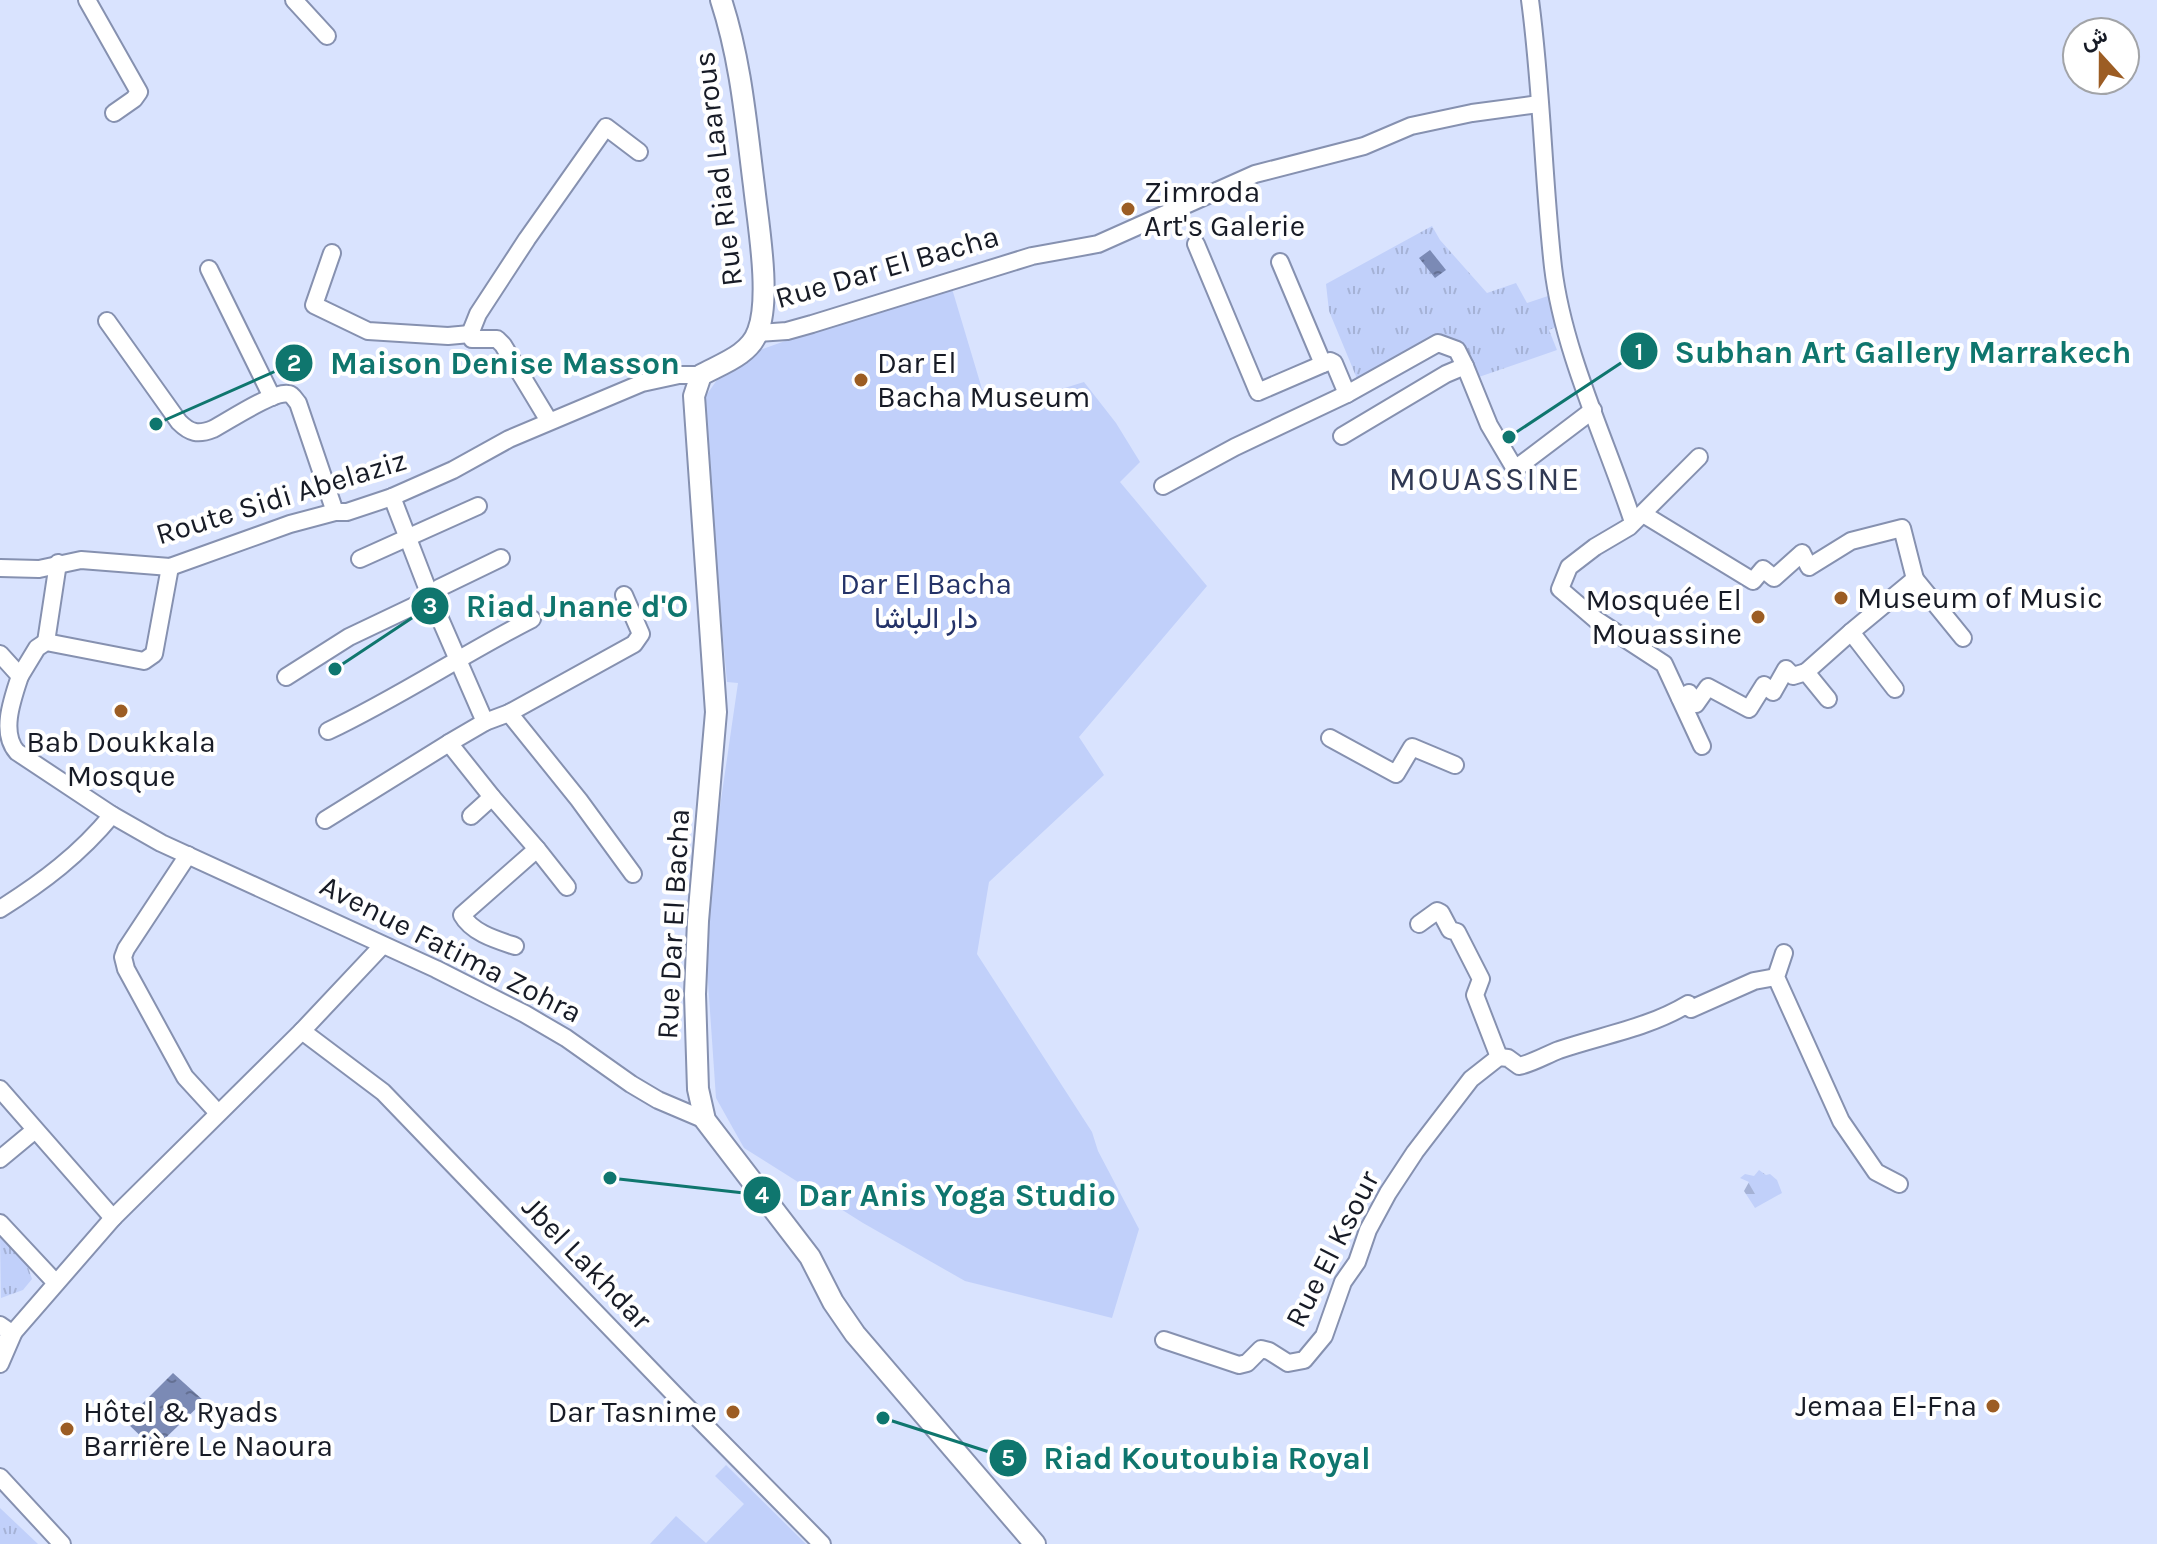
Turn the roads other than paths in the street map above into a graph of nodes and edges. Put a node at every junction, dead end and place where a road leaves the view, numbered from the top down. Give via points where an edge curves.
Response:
1 (87, 0) edge
2 (294, 0) edge
3 (721, 0) edge
4 (1530, 0) edge
5 (327, 36) dead end
6 (1539, 104) junction
7 (114, 113) dead end
8 (639, 152) dead end
9 (1196, 244) dead end
10 (332, 253) dead end
11 (1280, 262) dead end
12 (209, 269) dead end
13 (107, 321) dead end
14 (758, 333) junction
15 (470, 334) junction
16 (1323, 364) junction
17 (1465, 366) junction
18 (701, 375) junction
19 (1347, 394) junction
20 (272, 397) junction
21 (1593, 410) junction
22 (549, 421) junction
23 (1342, 436) dead end
24 (1699, 457) dead end
25 (1163, 486) dead end
26 (392, 497) junction
27 (478, 506) dead end
28 (335, 512) junction
29 (1638, 518) junction
30 (408, 538) junction
31 (501, 558) dead end
32 (360, 559) dead end
33 (58, 563) junction
34 (170, 567) junction
35 (0, 568) edge
36 (1915, 579) junction
37 (624, 595) dead end
38 (431, 598) junction
39 (532, 619) dead end
40 (1851, 632) junction
41 (1963, 638) dead end
42 (46, 642) junction
43 (0, 654) edge
44 (458, 660) junction
45 (1806, 672) junction
46 (20, 676) junction
47 (286, 677) dead end
48 (1895, 689) dead end
49 (1680, 698) junction
50 (1828, 699) dead end
51 (509, 713) junction
52 (485, 722) junction
53 (328, 731) dead end
54 (1330, 738) dead end
55 (449, 743) junction
56 (1702, 746) dead end
57 (1455, 765) dead end
58 (492, 797) junction
59 (112, 815) junction
60 (471, 816) dead end
61 (325, 820) dead end
62 (537, 849) junction
63 (188, 855) junction
64 (633, 874) dead end
65 (567, 887) dead end
66 (0, 909) edge
67 (1419, 924) dead end
68 (382, 946) junction
69 (515, 946) dead end
70 (1784, 953) dead end
71 (1776, 977) junction
72 (302, 1031) junction
73 (1499, 1057) junction
74 (0, 1089) edge
75 (218, 1113) junction
76 (705, 1120) junction
77 (35, 1130) junction
78 (0, 1159) edge
79 (1899, 1184) dead end
80 (113, 1218) junction
81 (0, 1223) edge
82 (56, 1283) junction
83 (7, 1330) edge
84 (1164, 1340) dead end
85 (0, 1348) edge
86 (0, 1364) edge
87 (1, 1477) edge
88 (62, 1544) edge
89 (822, 1544) edge
90 (1035, 1544) edge

1 - 7 street via 139,92
2 - 5 street
3 - 14 street, Rue Riad Laarous via 742,81 758,221 763,289
4 - 6 street
6 - 14 street, Rue Dar El Bacha via 1411,126 1351,150 1255,174 1098,244 1032,256 787,331
6 - 21 street via 1553,267 1566,331
8 - 15 street via 606,127 527,239
9 - 16 street via 1258,392
10 - 15 street via 314,305 368,331
11 - 16 street
12 - 20 street
13 - 20 street via 187,430 203,433
14 - 18 street, Rue Dar El Bacha via 735,358
15 - 22 street via 472,339 497,339 503,345
16 - 19 street via 1334,363
17 - 19 street via 1457,350 1438,343
17 - 21 street via 1489,425 1515,469
17 - 23 street
18 - 22 street, Route Sidi Abelaziz via 642,383
18 - 76 street, Rue Dar El Bacha via 694,418 716,712 695,994 698,1089
19 - 25 street
20 - 28 street via 291,394 298,403
21 - 29 street
22 - 26 street, Route Sidi Abelaziz
24 - 29 street
26 - 28 street, Route Sidi Abelaziz
26 - 30 street
27 - 30 street
28 - 34 street, Route Sidi Abelaziz
29 - 36 street via 1753,581 1763,569 1774,578 1802,553 1809,567 1851,541 1902,528
29 - 49 street via 1569,567 1560,589 1664,664
30 - 32 street
30 - 38 street
31 - 38 street via 439,588
33 - 34 street, Route Sidi Abelaziz via 94,560
33 - 35 street, Route Sidi Abelaziz via 28,570
33 - 42 street
34 - 42 street via 154,654 148,660
36 - 40 street
36 - 41 street
37 - 51 street via 641,634 634,644
38 - 44 street
38 - 47 street via 349,637
39 - 44 street
40 - 45 street
40 - 48 street
42 - 46 street
43 - 46 street
44 - 52 street
44 - 53 street
45 - 49 street via 1793,676 1786,669 1773,692 1764,685 1749,709 1708,687 1696,704 1689,693
45 - 50 street
46 - 59 street, Avenue Fatima Zohra via 4,727 11,748
49 - 56 street
51 - 52 street
51 - 64 street
52 - 55 street
54 - 57 street via 1396,774 1412,747
55 - 58 street
55 - 61 street
58 - 60 street
58 - 62 street
59 - 63 street, Avenue Fatima Zohra
59 - 66 street via 61,868
62 - 65 street
62 - 69 street via 462,915 489,938
63 - 68 street, Avenue Fatima Zohra
63 - 75 street via 123,957 185,1077
67 - 73 street via 1437,911 1457,932 1481,979 1475,995
68 - 72 street
68 - 76 street, Avenue Fatima Zohra via 525,1014 658,1100
70 - 71 street
71 - 73 street via 1527,1064
71 - 79 street via 1841,1121 1876,1172
72 - 75 street
72 - 89 street, Jbel Lakhdar via 383,1092
73 - 84 street, Rue El Ksour via 1471,1079 1388,1193 1343,1282 1324,1336 1304,1360 1288,1363 1261,1349 1239,1365
74 - 77 street
75 - 80 street
76 - 90 street, Avenue Fatima Zohra via 810,1257 855,1334
77 - 78 street
77 - 80 street
80 - 82 street
81 - 82 street
82 - 83 street
83 - 85 street
83 - 86 street
87 - 88 street

